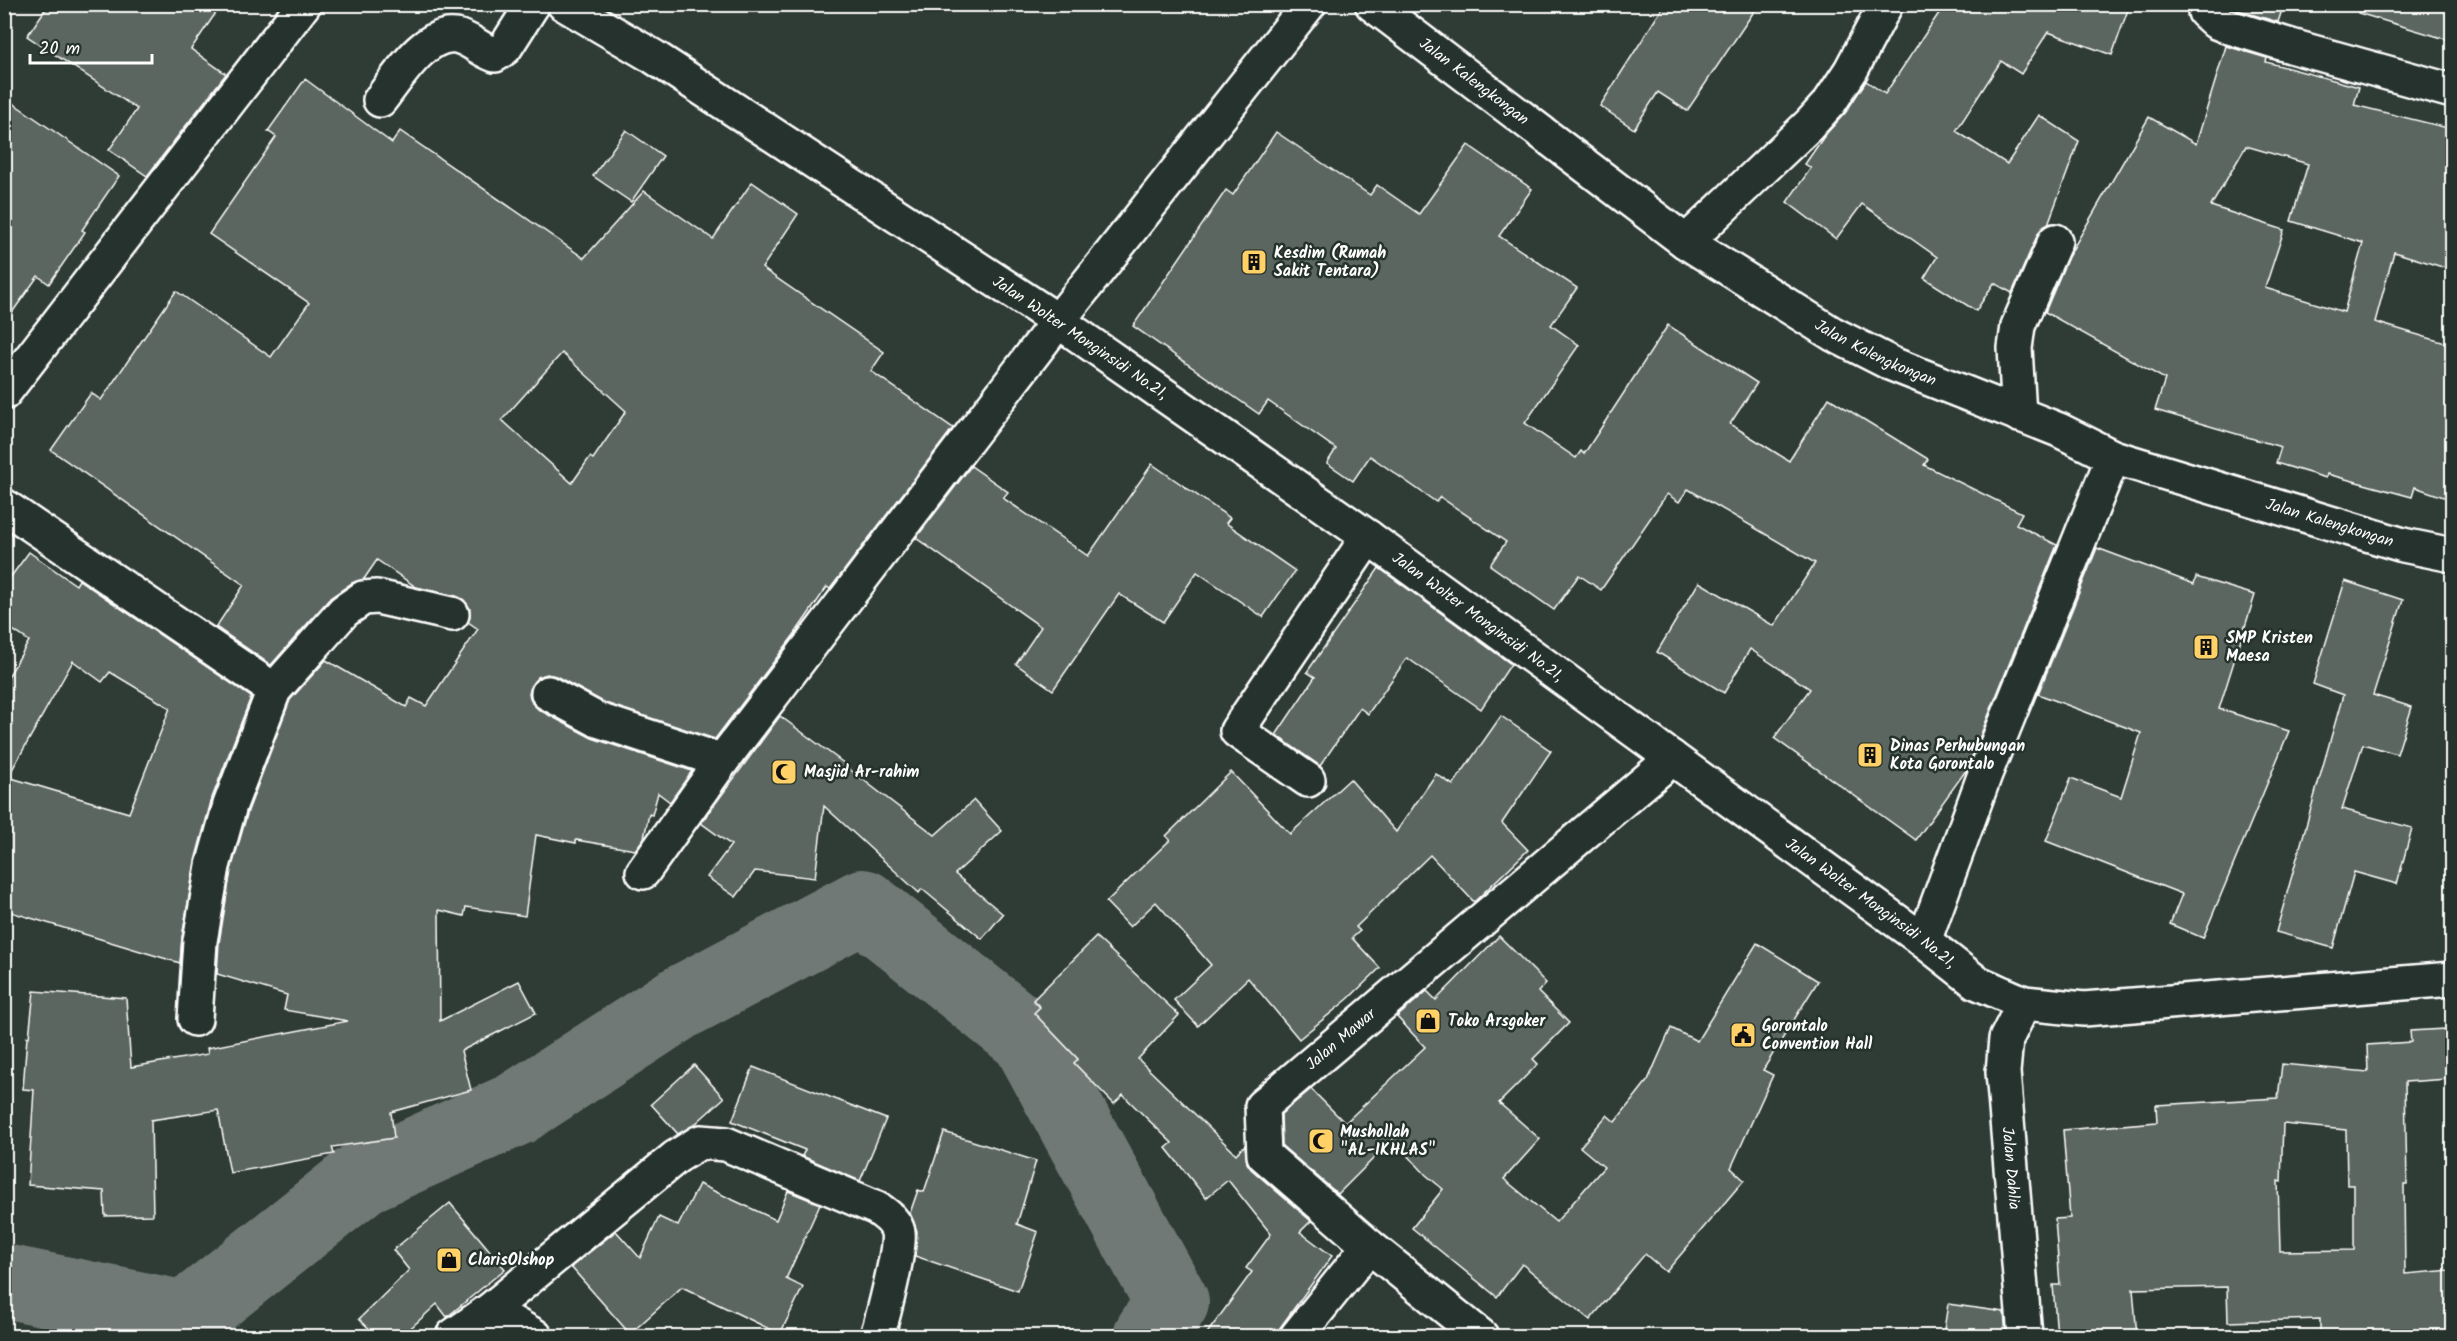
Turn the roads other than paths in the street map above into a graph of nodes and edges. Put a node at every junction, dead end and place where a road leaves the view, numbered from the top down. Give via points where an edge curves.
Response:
1 (304, 4) edge
2 (533, 4) edge
3 (564, 4) edge
4 (1309, 4) edge
5 (1372, 4) edge
6 (1886, 4) edge
7 (2205, 4) edge
8 (2452, 91) edge
9 (380, 100) dead end
10 (2055, 241) dead end
11 (1686, 242) junction
12 (1058, 321) junction
13 (4, 393) edge
14 (2019, 415) junction
15 (2113, 457) junction
16 (4, 506) edge
17 (1368, 537) junction
18 (2452, 555) edge
19 (452, 614) dead end
20 (274, 690) junction
21 (548, 693) dead end
22 (1671, 757) junction
23 (722, 761) junction
24 (1308, 780) dead end
25 (643, 872) dead end
26 (1924, 941) junction
27 (2452, 979) edge
28 (2024, 1003) junction
29 (195, 1019) dead end
30 (1369, 1246) junction
31 (490, 1310) junction
32 (453, 1336) edge
33 (535, 1336) edge
34 (878, 1336) edge
35 (1297, 1336) edge
36 (1481, 1336) edge
37 (2025, 1336) edge

1 - 13 main road
2 - 9 main road via 505,48 495,55 459,36 446,35 426,44
3 - 12 main road, Jalan Wolter Monginsidi No.21, via 654,57
4 - 12 main road
5 - 11 main road, Jalan Kalengkongan
6 - 11 main road via 1830,102
7 - 8 main road via 2205,12 2226,26
10 - 14 main road via 2018,326 2015,348
11 - 14 main road, Jalan Kalengkongan via 1833,334 1892,364
12 - 17 main road, Jalan Wolter Monginsidi No.21,
12 - 23 main road
14 - 15 main road, Jalan Kalengkongan
15 - 18 main road, Jalan Kalengkongan via 2403,545
15 - 26 main road via 1984,774
16 - 20 main road
17 - 22 main road, Jalan Wolter Monginsidi No.21,
17 - 24 main road via 1237,731
19 - 20 main road via 377,597 363,598 344,611
20 - 29 main road via 230,805 213,866 200,941
21 - 23 main road via 598,720
22 - 26 main road, Jalan Wolter Monginsidi No.21,
22 - 30 main road, Jalan Mawar via 1262,1106 1264,1155
23 - 25 main road
26 - 28 main road, Jalan Wolter Monginsidi No.21, via 1976,982
27 - 28 main road, Jalan Wolter Monginsidi No.21, via 2084,1009
28 - 37 main road, Jalan Dahlia via 2006,1039 2003,1072
30 - 35 main road
30 - 36 main road, Jalan Mawar
31 - 32 main road
31 - 33 main road
31 - 34 main road via 676,1157 700,1142 726,1144 877,1208 893,1220 898,1234

